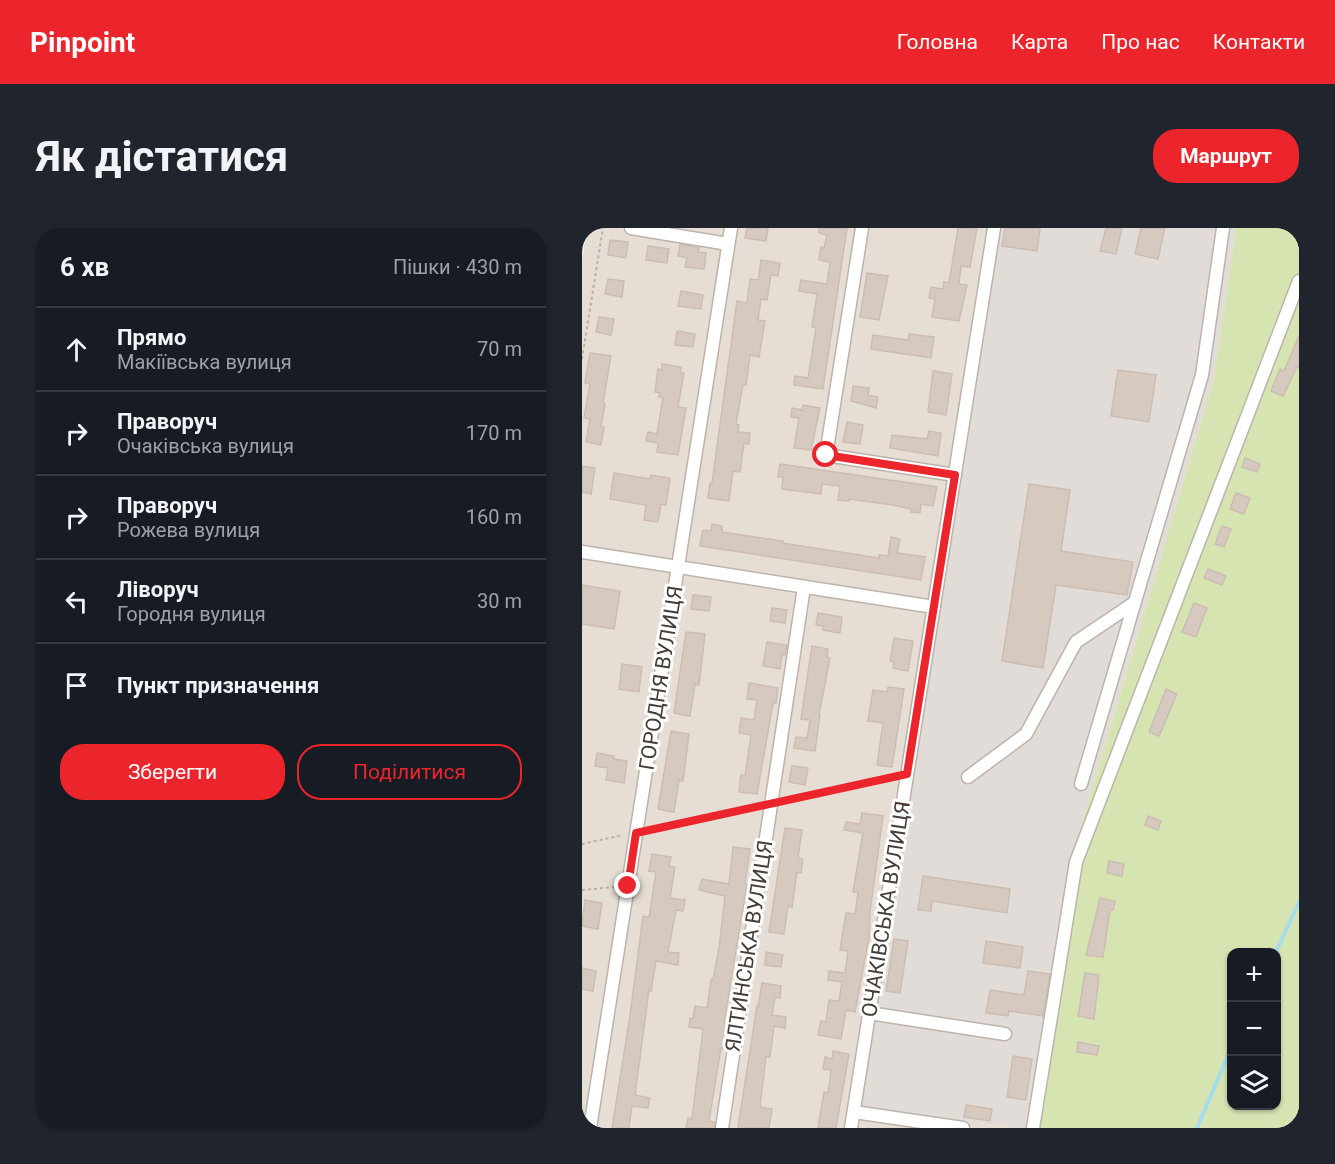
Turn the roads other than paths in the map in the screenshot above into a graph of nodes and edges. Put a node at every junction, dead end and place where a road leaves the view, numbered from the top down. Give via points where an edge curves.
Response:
1 (631, 228) edge
2 (731, 228) edge
3 (862, 228) edge
4 (994, 228) edge
5 (1223, 228) edge
6 (728, 244) junction
7 (1299, 280) edge
8 (955, 475) junction
9 (582, 552) edge
10 (678, 567) junction
11 (804, 587) junction
12 (1134, 603) junction
13 (934, 607) junction
14 (968, 777) dead end
15 (1081, 784) dead end
16 (869, 1013) junction
17 (1005, 1034) dead end
18 (854, 1113) junction
19 (590, 1128) edge
20 (722, 1128) edge
21 (851, 1128) edge
22 (963, 1128) edge
23 (1034, 1128) edge

1 - 6 street
2 - 6 street, ГОРОДНЯ ВУЛИЦЯ
3 - 8 street via 826,455
4 - 8 street, ОЧАКІВСЬКА ВУЛИЦЯ
5 - 12 street via 1202,375
6 - 10 street, ГОРОДНЯ ВУЛИЦЯ
7 - 23 street via 1076,862
8 - 13 street, ОЧАКІВСЬКА ВУЛИЦЯ
9 - 10 street
10 - 11 street
10 - 19 street, ГОРОДНЯ ВУЛИЦЯ
11 - 13 street
11 - 20 street, ЯЛТИНСЬКА ВУЛИЦЯ
12 - 14 street via 1076,642 1026,734
12 - 15 street
13 - 16 street, ОЧАКІВСЬКА ВУЛИЦЯ
16 - 17 street
16 - 18 street, ОЧАКІВСЬКА ВУЛИЦЯ
18 - 21 street, ОЧАКІВСЬКА ВУЛИЦЯ
18 - 22 street

